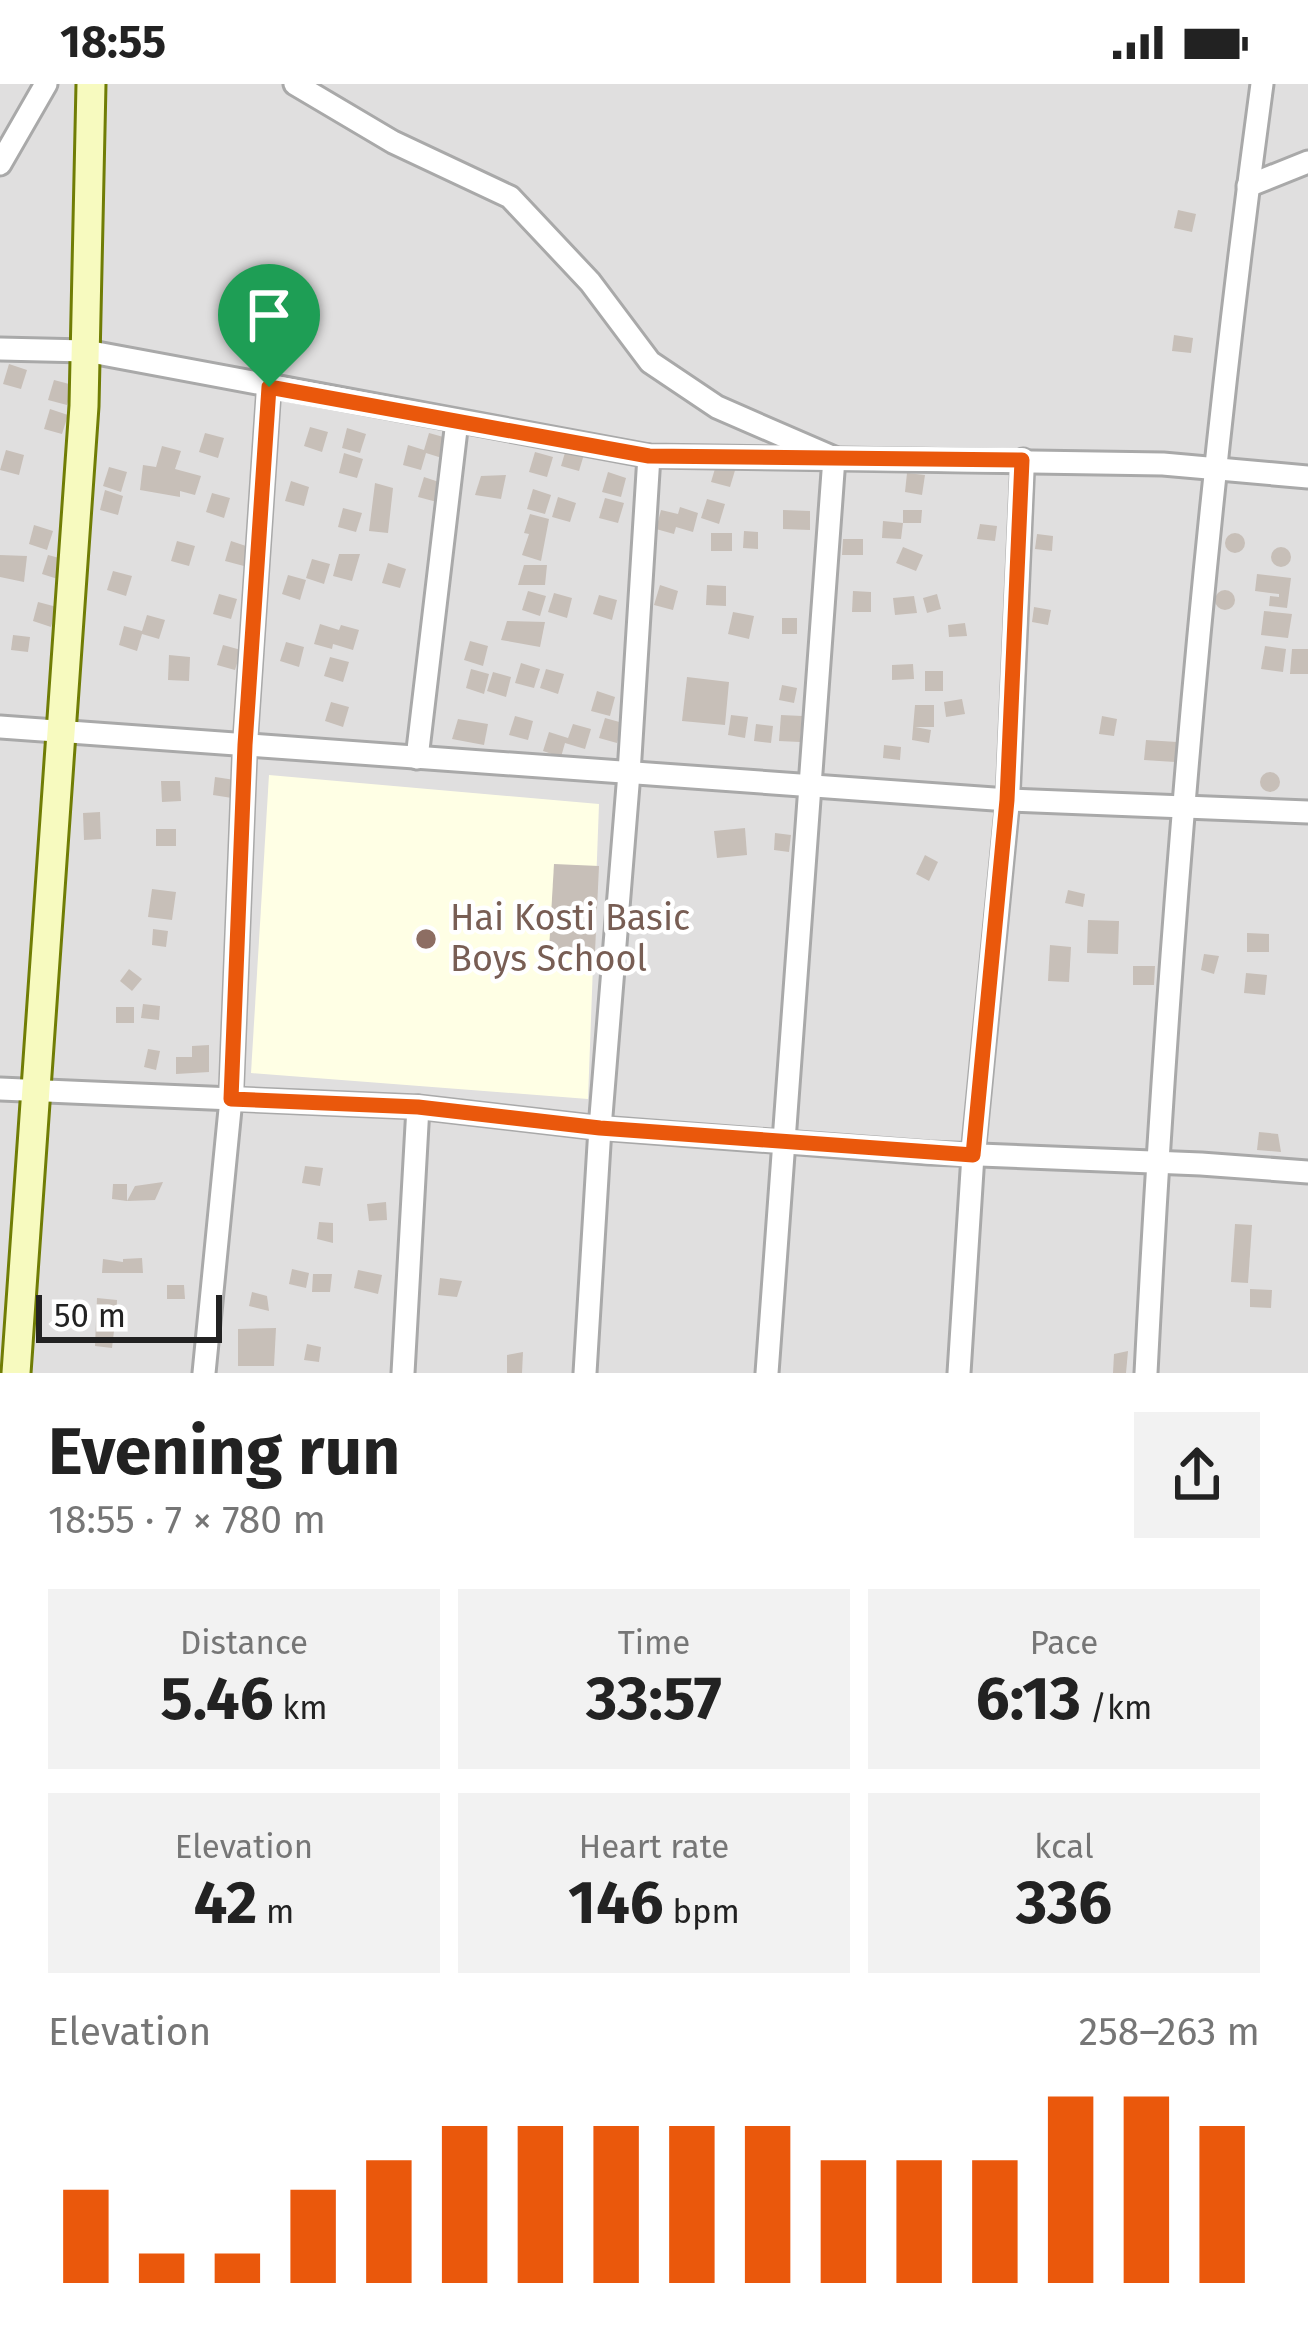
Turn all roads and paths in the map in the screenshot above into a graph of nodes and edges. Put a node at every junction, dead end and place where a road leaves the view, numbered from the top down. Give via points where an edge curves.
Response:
1 (46, 84) edge
2 (91, 84) edge
3 (295, 84) edge
4 (1262, 84) edge
5 (1308, 162) edge
6 (0, 164) edge
7 (1248, 186) junction
8 (0, 349) edge
9 (86, 351) junction
10 (269, 387) junction
11 (457, 422) junction
12 (649, 456) junction
13 (835, 458) junction
14 (1022, 460) junction
15 (1216, 469) junction
16 (1308, 477) edge
17 (0, 727) edge
18 (62, 731) junction
19 (245, 745) junction
20 (417, 758) junction
21 (629, 773) junction
22 (812, 786) junction
23 (1007, 800) junction
24 (1183, 808) junction
25 (1308, 812) edge
26 (0, 1089) edge
27 (36, 1091) junction
28 (231, 1099) junction
29 (418, 1107) junction
30 (600, 1128) junction
31 (784, 1142) junction
32 (973, 1155) junction
33 (1157, 1162) junction
34 (1308, 1172) edge
35 (16, 1373) edge
36 (203, 1373) edge
37 (403, 1373) edge
38 (585, 1373) edge
39 (767, 1373) edge
40 (959, 1373) edge
41 (1146, 1373) edge

1 - 6 street
2 - 9 main road
3 - 13 street via 510,197 590,282 650,362 717,407
4 - 7 street
5 - 7 street
7 - 15 street
8 - 9 street
9 - 10 street
9 - 18 main road
10 - 11 street
10 - 19 street
11 - 12 street
11 - 20 street
12 - 13 street
12 - 21 street
13 - 14 street
13 - 22 street
14 - 15 street
14 - 23 street
15 - 16 street
15 - 24 street
17 - 18 street
18 - 19 street
18 - 27 main road
19 - 20 street
19 - 28 street
20 - 21 street
21 - 22 street
21 - 30 street
22 - 23 street
22 - 31 street
23 - 24 street
23 - 32 street
24 - 25 street
24 - 33 street
26 - 27 street
27 - 28 street
27 - 35 main road
28 - 29 street
28 - 36 street
29 - 30 street
29 - 37 street
30 - 31 street
30 - 38 street
31 - 32 street
31 - 39 street
32 - 33 street
32 - 40 street
33 - 34 street
33 - 41 street

